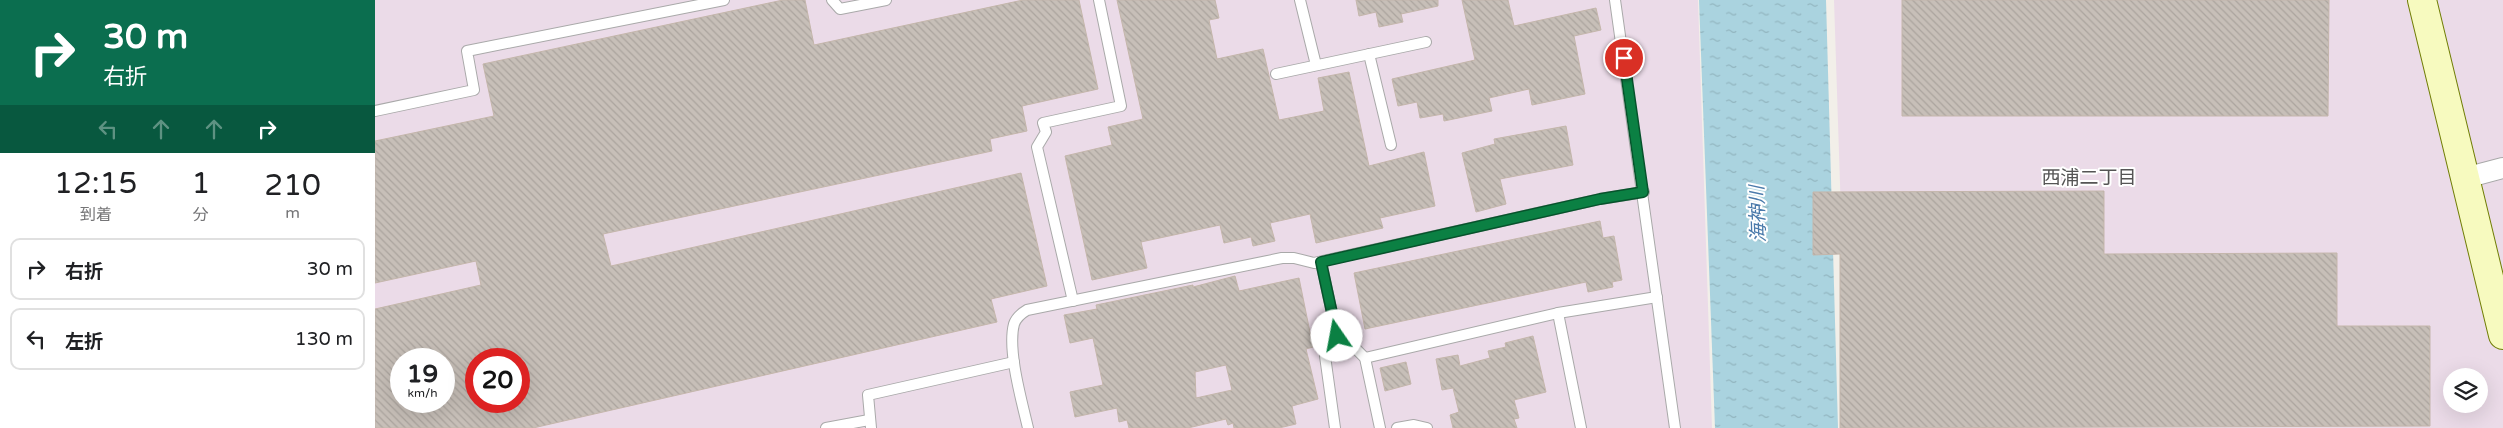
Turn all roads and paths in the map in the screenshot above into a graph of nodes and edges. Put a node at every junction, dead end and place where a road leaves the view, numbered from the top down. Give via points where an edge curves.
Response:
1 (724, 0) edge
2 (832, 0) edge
3 (886, 0) edge
4 (1099, 0) edge
5 (1300, 0) edge
6 (1615, 0) edge
7 (2422, 0) edge
8 (1426, 42) dead end
9 (1369, 54) junction
10 (1316, 65) junction
11 (1276, 74) dead end
12 (375, 111) edge
13 (1391, 145) dead end
14 (2503, 168) edge
15 (2465, 178) junction
16 (1643, 192) junction
17 (1321, 262) junction
18 (1657, 298) junction
19 (1073, 301) junction
20 (1558, 313) junction
21 (2503, 335) edge
22 (1337, 336) junction
23 (1365, 358) junction
24 (1014, 362) junction
25 (870, 424) edge
26 (826, 428) edge
27 (1029, 428) edge
28 (1335, 428) edge
29 (1380, 428) edge
30 (1397, 428) edge
31 (1427, 428) edge
32 (1581, 428) edge
33 (1675, 428) edge

1 - 12 lane via 467,50 474,90
2 - 3 lane via 840,9
4 - 19 lane via 1121,106 1043,123 1046,132 1037,146
5 - 10 lane
6 - 16 lane
7 - 15 street
8 - 9 lane
9 - 10 lane
9 - 13 lane
10 - 11 lane
14 - 15 street
15 - 21 street
16 - 17 lane
16 - 18 lane
17 - 19 lane via 1282,258
17 - 22 lane
18 - 20 lane
18 - 33 lane
19 - 24 lane via 1021,314 1014,324
20 - 23 lane
20 - 32 lane
22 - 23 lane
22 - 28 lane via 1325,356
23 - 29 lane
24 - 25 lane via 868,395
24 - 27 lane
25 - 26 lane
30 - 31 lane via 1414,425

